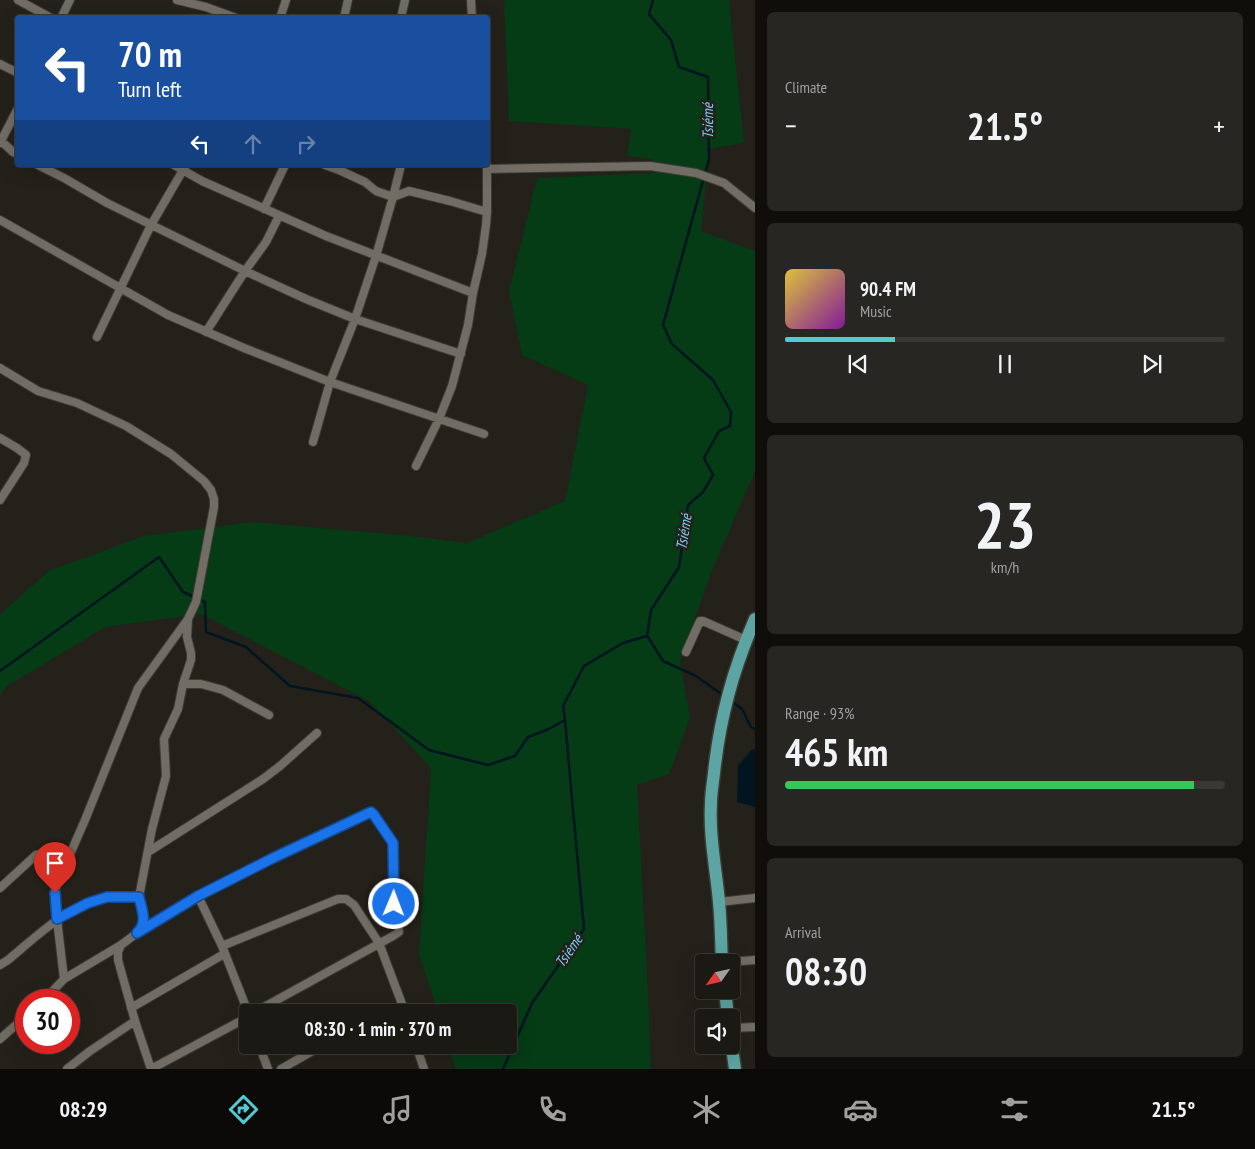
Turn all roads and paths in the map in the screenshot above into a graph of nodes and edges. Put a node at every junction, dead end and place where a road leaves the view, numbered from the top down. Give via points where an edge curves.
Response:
1 (18, 0) edge
2 (70, 0) edge
3 (177, 0) edge
4 (286, 0) edge
5 (348, 0) edge
6 (405, 0) edge
7 (471, 0) edge
8 (207, 4) edge
9 (46, 15) edge
10 (62, 15) edge
11 (230, 15) edge
12 (281, 15) edge
13 (345, 15) edge
14 (402, 15) edge
15 (472, 15) edge
16 (0, 64) edge
17 (15, 72) edge
18 (15, 114) edge
19 (0, 142) edge
20 (15, 153) edge
21 (42, 167) edge
22 (283, 167) edge
23 (340, 167) edge
24 (400, 167) edge
25 (487, 167) edge
26 (490, 167) edge
27 (185, 168) edge
28 (393, 197) junction
29 (755, 208) edge
30 (264, 209) junction
31 (487, 212) junction
32 (279, 216) junction
33 (0, 220) edge
34 (151, 225) junction
35 (376, 256) junction
36 (244, 271) junction
37 (120, 288) junction
38 (473, 293) junction
39 (356, 319) junction
40 (206, 332) junction
41 (97, 337) dead end
42 (461, 354) junction
43 (0, 368) edge
44 (330, 382) junction
45 (439, 419) junction
46 (484, 434) dead end
47 (0, 438) edge
48 (313, 442) dead end
49 (416, 466) dead end
50 (0, 500) edge
51 (755, 618) edge
52 (188, 619) junction
53 (746, 640) junction
54 (686, 652) dead end
55 (183, 684) junction
56 (269, 715) dead end
57 (317, 733) dead end
58 (148, 852) junction
59 (64, 868) junction
60 (0, 888) edge
61 (198, 896) junction
62 (139, 897) junction
63 (755, 898) edge
64 (719, 902) junction
65 (57, 919) junction
66 (137, 933) junction
67 (379, 943) junction
68 (121, 945) junction
69 (222, 946) junction
70 (224, 954) junction
71 (722, 954) edge
72 (755, 960) edge
73 (740, 961) edge
74 (0, 965) edge
75 (64, 979) junction
76 (54, 989) edge
77 (245, 1004) edge
78 (269, 1004) edge
79 (401, 1004) edge
80 (131, 1008) junction
81 (135, 1021) junction
82 (239, 1022) edge
83 (15, 1026) edge
84 (755, 1027) edge
85 (740, 1028) edge
86 (0, 1039) edge
87 (262, 1054) edge
88 (307, 1054) edge
89 (419, 1054) edge
90 (733, 1054) edge
91 (67, 1069) edge
92 (151, 1069) edge
93 (268, 1069) edge
94 (280, 1069) edge
95 (424, 1069) edge
96 (735, 1069) edge

1 - 9 street
2 - 10 street
3 - 8 street
4 - 12 street
5 - 13 street
6 - 14 street
7 - 15 street
8 - 11 street
16 - 17 street
18 - 19 street
19 - 20 street
21 - 34 street
22 - 30 street
23 - 28 street via 376,191
24 - 28 street
25 - 31 street
26 - 29 street via 650,166 696,173 724,183
27 - 30 street via 202,182
27 - 34 street
28 - 31 street via 409,191
28 - 35 street
30 - 32 street
31 - 38 street
32 - 35 street
32 - 36 street via 266,242
33 - 37 street
34 - 36 street
34 - 37 street
35 - 38 street
35 - 39 street
36 - 39 street
36 - 40 street
37 - 40 street
37 - 41 street
38 - 42 street
39 - 42 street
39 - 44 street
40 - 44 street
42 - 45 street
43 - 52 street via 38,391 77,402 126,426 171,454 204,481 214,499 214,507 196,602
44 - 45 street
44 - 48 street
45 - 46 street
45 - 49 street
47 - 50 street via 26,455
51 - 53 main road
52 - 55 street via 191,660
52 - 59 street via 138,688
53 - 54 street via 700,621
53 - 64 main road via 729,689 716,751 711,802 712,849
55 - 56 street via 201,684 223,690
55 - 58 street via 178,709 164,739 166,776
57 - 58 street via 263,779
58 - 62 street
59 - 60 street via 48,853 42,853
59 - 65 street via 55,893
61 - 66 street
61 - 67 street via 371,812 393,843 394,904 399,932
61 - 69 street
62 - 65 street via 107,897
62 - 66 street via 144,921
63 - 64 street
64 - 71 main road
65 - 74 street
65 - 75 street
66 - 68 street
67 - 69 street via 354,905 342,898
67 - 78 street
67 - 79 street
68 - 75 street
68 - 80 street via 118,960
69 - 70 street
70 - 77 street
70 - 80 street
72 - 73 street
75 - 76 street
80 - 81 street
81 - 91 street
81 - 92 street
82 - 92 street
83 - 86 street
84 - 85 street
87 - 93 street
88 - 94 street
89 - 95 street
90 - 96 main road

